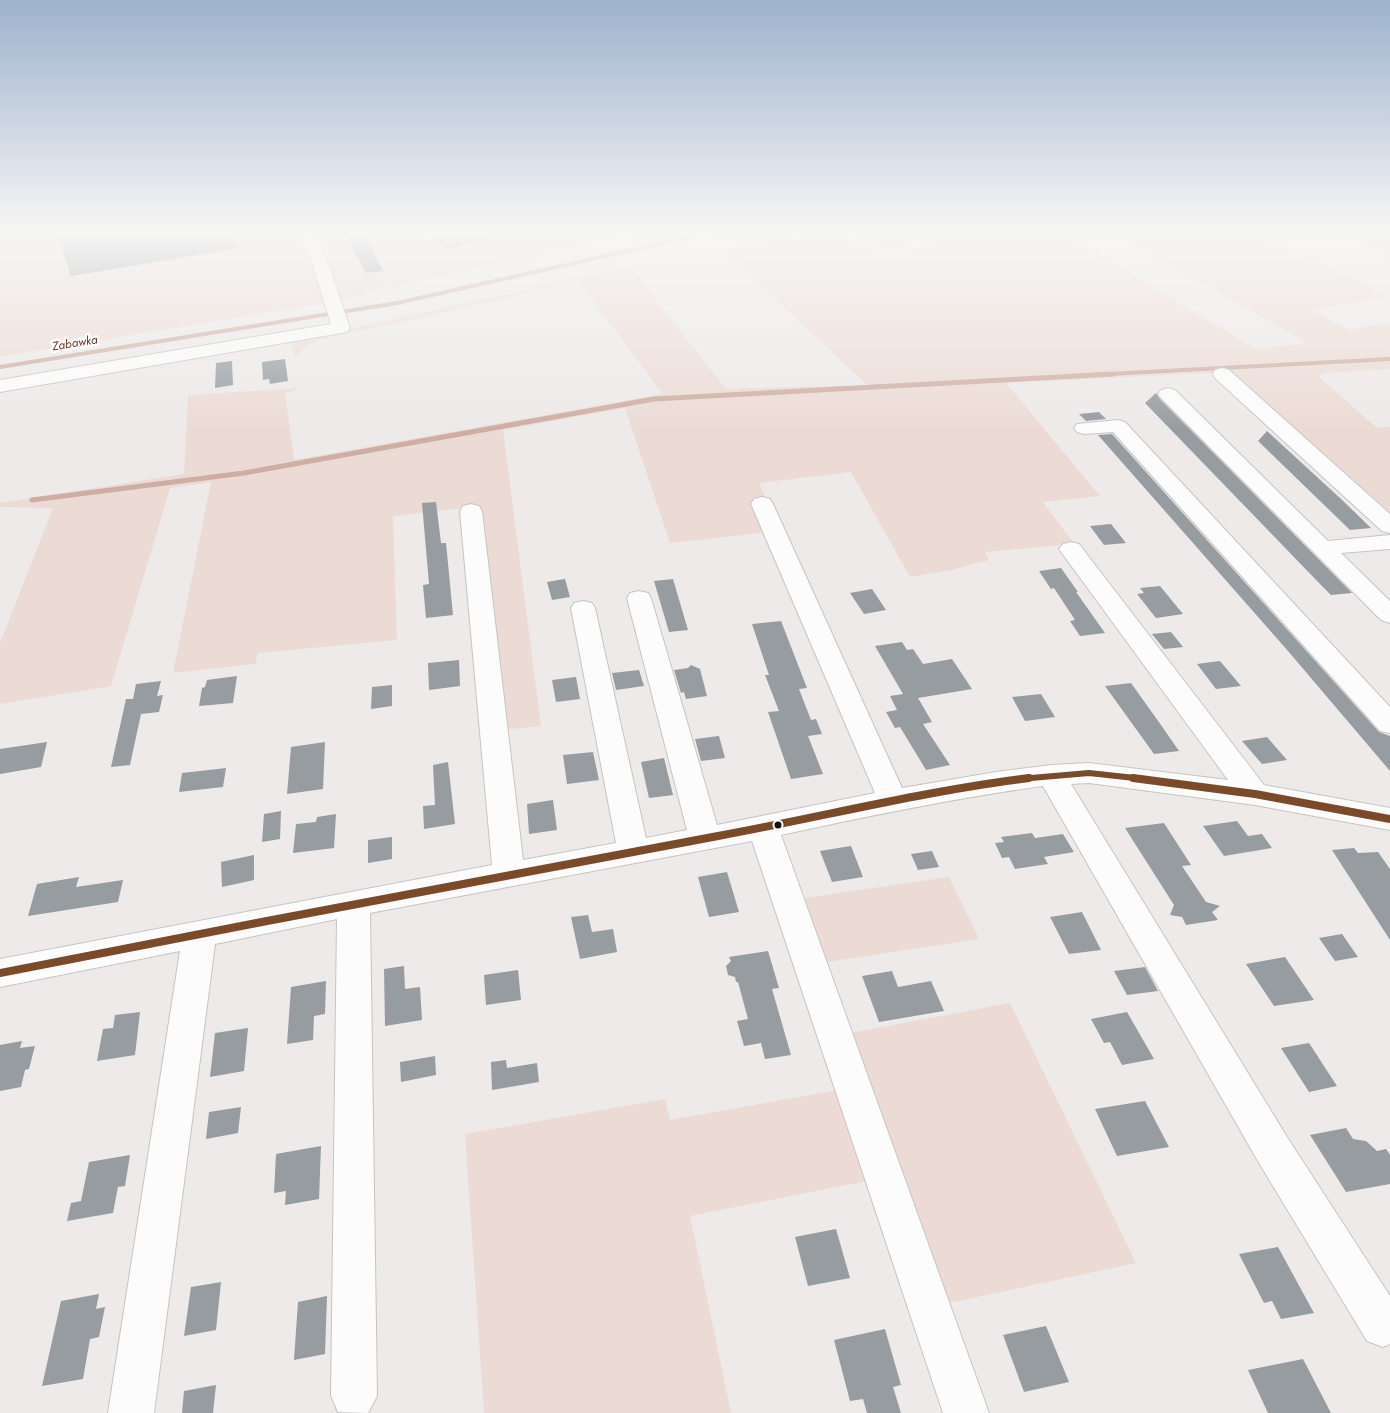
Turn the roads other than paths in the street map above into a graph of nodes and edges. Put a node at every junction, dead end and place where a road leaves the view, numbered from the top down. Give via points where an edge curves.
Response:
1 (331, 298) edge
2 (1222, 374) dead end
3 (0, 386) edge
4 (1168, 394) dead end
5 (1084, 428) dead end
6 (762, 504) dead end
7 (471, 511) dead end
8 (1390, 526) edge
9 (1390, 542) edge
10 (1322, 548) junction
11 (1071, 549) dead end
12 (639, 598) dead end
13 (583, 608) dead end
14 (1390, 615) edge
15 (1390, 724) edge
16 (1051, 776) junction
17 (1255, 794) junction
18 (893, 800) junction
19 (1390, 819) edge
20 (763, 828) junction
21 (705, 839) junction
22 (633, 851) junction
23 (509, 874) junction
24 (354, 903) junction
25 (199, 934) junction
26 (0, 973) edge
27 (1383, 1325) dead end
28 (354, 1396) dead end
29 (132, 1413) edge
30 (966, 1413) edge

1 - 3 street via 341,328
2 - 8 street
4 - 10 street
5 - 15 street via 1118,426
6 - 18 street
7 - 23 street
9 - 10 street
10 - 14 street
11 - 17 street
12 - 21 street
13 - 22 street
16 - 17 street via 1089,773
16 - 18 street
16 - 27 street via 1273,1150
17 - 19 street
18 - 20 street
20 - 21 street
20 - 30 street
21 - 22 street
22 - 23 street
23 - 24 street
24 - 25 street
24 - 28 street
25 - 26 street
25 - 29 street

